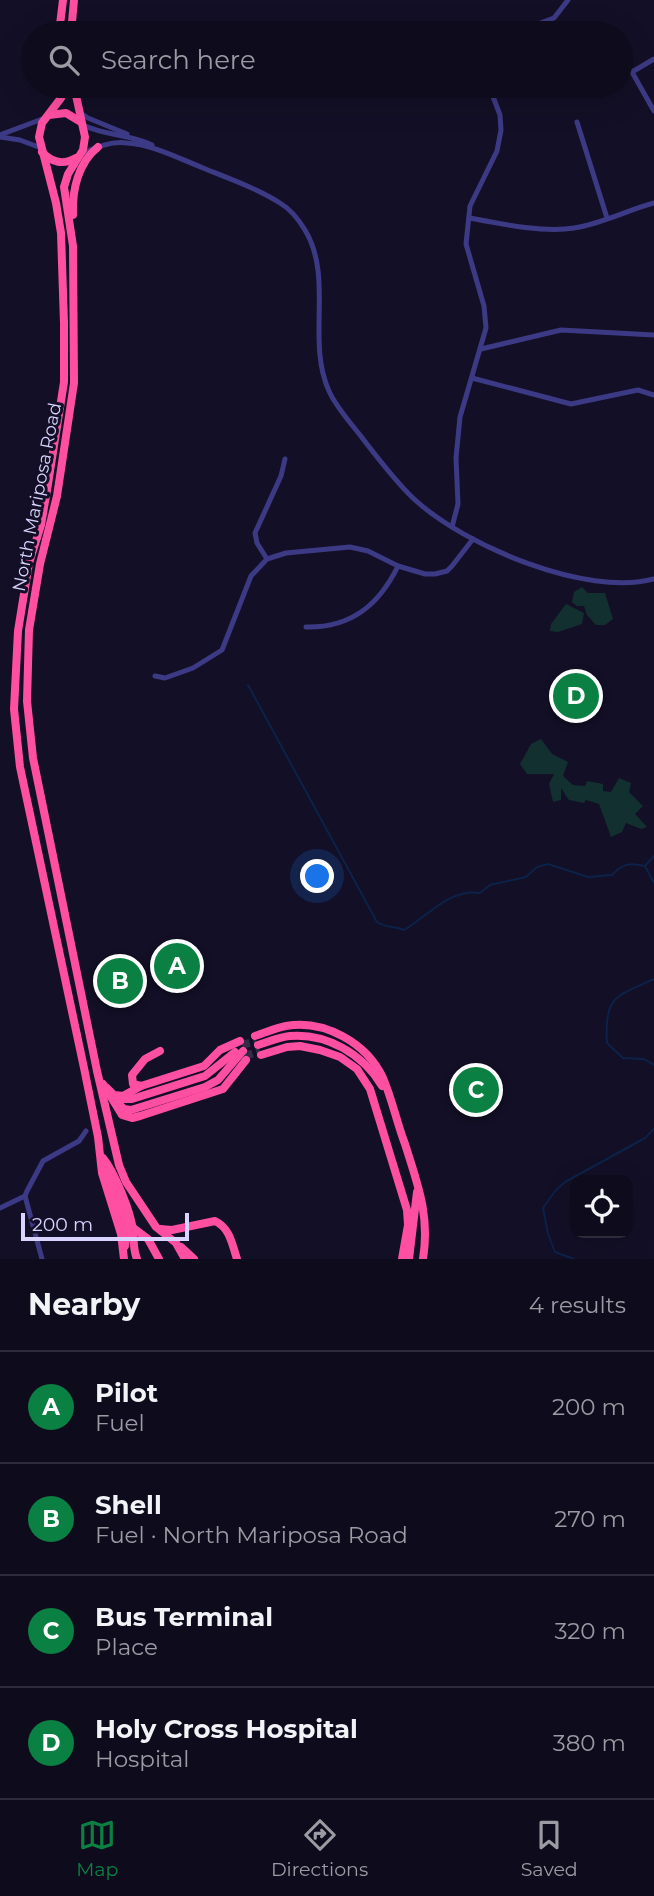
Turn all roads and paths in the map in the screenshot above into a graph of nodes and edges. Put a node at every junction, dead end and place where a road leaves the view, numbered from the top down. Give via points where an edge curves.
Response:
1 (63, 0) edge
2 (75, 0) edge
3 (568, 0) edge
4 (60, 21) edge
5 (72, 21) edge
6 (546, 21) edge
7 (654, 59) edge
8 (633, 71) edge
9 (633, 74) edge
10 (61, 98) edge
11 (76, 98) edge
12 (494, 98) edge
13 (654, 111) edge
14 (79, 112) junction
15 (47, 117) junction
16 (578, 122) dead end
17 (82, 124) junction
18 (0, 136) edge
19 (140, 140) junction
20 (98, 147) junction
21 (157, 149) junction
22 (41, 150) junction
23 (79, 155) junction
24 (654, 203) edge
25 (470, 218) junction
26 (607, 218) junction
27 (73, 246) junction
28 (654, 335) edge
29 (481, 349) junction
30 (472, 378) junction
31 (654, 395) edge
32 (285, 459) dead end
33 (452, 527) junction
34 (473, 539) junction
35 (267, 559) junction
36 (398, 566) junction
37 (654, 579) edge
38 (306, 627) dead end
39 (155, 676) dead end
40 (258, 1046) junction
41 (160, 1051) dead end
42 (242, 1051) junction
43 (99, 1074) junction
44 (141, 1086) junction
45 (115, 1099) junction
46 (390, 1101) junction
47 (86, 1131) dead end
48 (110, 1134) junction
49 (98, 1137) junction
50 (100, 1148) junction
51 (103, 1158) junction
52 (416, 1178) junction
53 (420, 1191) junction
54 (25, 1196) junction
55 (0, 1208) edge
56 (132, 1227) junction
57 (156, 1227) junction
58 (123, 1255) edge
59 (192, 1258) edge
60 (42, 1259) edge
61 (137, 1259) edge
62 (159, 1259) edge
63 (237, 1259) edge
64 (399, 1259) edge
65 (415, 1259) edge

1 - 4 highway
2 - 5 highway
3 - 6 street
7 - 8 street
9 - 13 street
10 - 15 highway, North Mariposa Road
11 - 14 highway, North Mariposa Road
12 - 25 street via 501,130 497,151 474,195
14 - 17 highway, North Mariposa Road
14 - 19 street
15 - 17 highway via 66,113
15 - 18 street
15 - 22 highway, North Mariposa Road via 40,129
16 - 26 street
17 - 19 street
17 - 23 highway, North Mariposa Road via 84,144
18 - 22 street
19 - 21 street
20 - 21 street via 117,142
20 - 23 street
20 - 27 highway via 89,155 75,186
21 - 33 street via 238,182 293,215 313,247 323,373 329,391 393,478
22 - 23 highway via 59,162
22 - 49 highway, North Mariposa Road via 61,233 64,382 18,631 14,709 20,767
23 - 27 highway, North Mariposa Road via 64,187
24 - 26 street
25 - 26 street via 564,229
25 - 29 street via 467,253 486,328
27 - 43 highway, North Mariposa Road via 74,383 58,496 29,630 27,701 33,758
28 - 29 street via 561,330
29 - 30 street
30 - 31 street via 571,404 638,390
30 - 33 street via 457,438 458,504
32 - 35 street via 256,533
33 - 34 street
34 - 36 street via 457,562 442,573 425,574
34 - 37 street via 580,580 617,584
35 - 36 street via 286,552 350,547
35 - 39 street via 251,576 222,650 193,668 165,678
36 - 38 street via 369,608 341,621
40 - 46 highway via 287,1036 333,1042 378,1080
40 - 46 highway via 287,1026 315,1026 338,1033 370,1058
40 - 64 highway via 320,1050 340,1057 365,1078 402,1193
41 - 44 highway via 145,1059 132,1075 133,1084
42 - 44 highway via 220,1051 204,1066
42 - 45 highway via 223,1053 204,1071
42 - 45 highway via 223,1088 210,1094 132,1118 122,1115
43 - 45 highway
43 - 45 highway
43 - 48 highway, North Mariposa Road
44 - 45 highway
46 - 52 highway
47 - 54 street via 79,1141 43,1161
48 - 49 highway
48 - 57 highway, North Mariposa Road via 127,1182
49 - 50 highway, North Mariposa Road
50 - 51 highway
50 - 58 highway
51 - 56 highway via 114,1174
51 - 58 highway via 127,1231
52 - 53 highway
52 - 65 highway via 410,1248
53 - 65 highway
53 - 65 highway via 427,1233
54 - 55 street
54 - 60 street
56 - 61 highway
56 - 62 highway via 148,1239
57 - 59 highway, North Mariposa Road
57 - 63 highway via 172,1230 215,1221 228,1232

